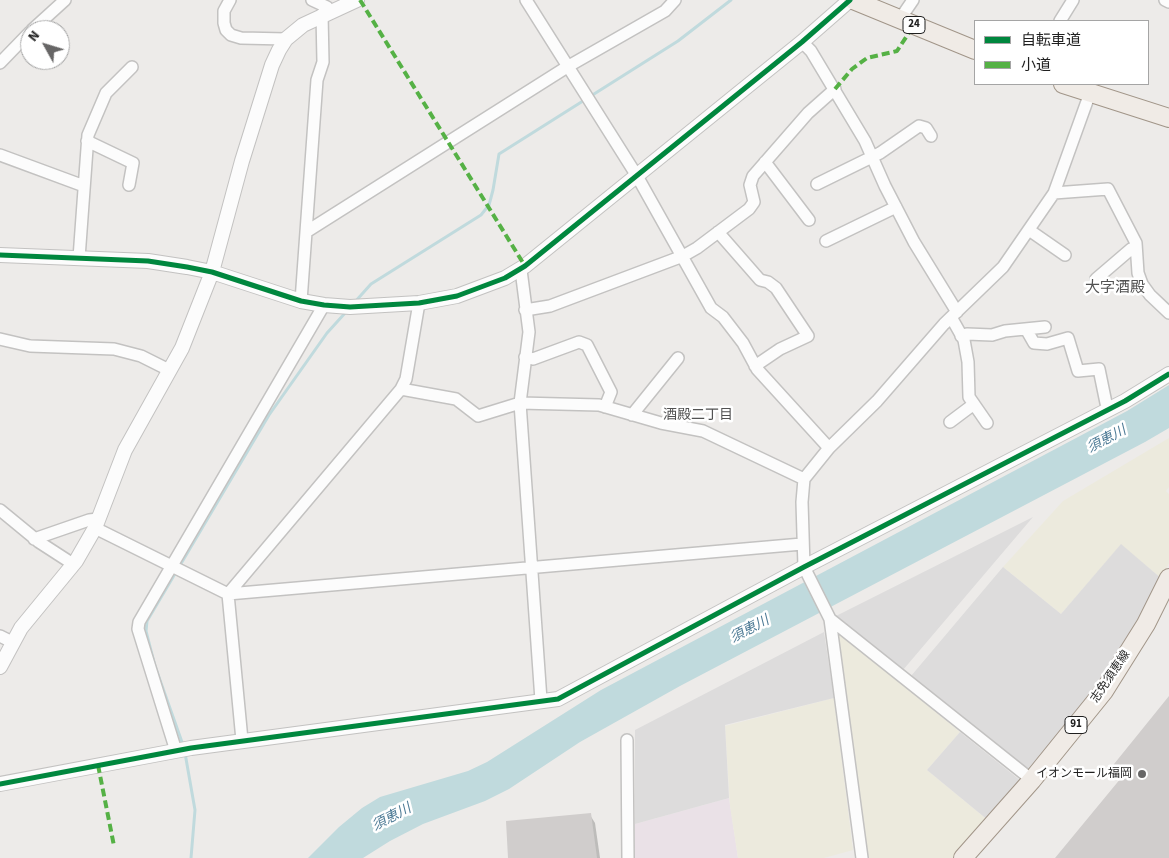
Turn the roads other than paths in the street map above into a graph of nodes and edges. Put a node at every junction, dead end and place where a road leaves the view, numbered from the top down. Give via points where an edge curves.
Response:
1 (65, 0) edge
2 (312, 0) edge
3 (357, 0) edge
4 (526, 0) edge
5 (675, 0) edge
6 (851, 0) edge
7 (913, 0) edge
8 (1073, 0) edge
9 (1165, 0) edge
10 (226, 1) edge
11 (1169, 2) edge
12 (326, 13) junction
13 (900, 19) junction
14 (43, 20) edge
15 (1061, 20) edge
16 (286, 39) junction
17 (20, 42) edge
18 (802, 42) junction
19 (974, 50) edge
20 (0, 62) edge
21 (567, 67) junction
22 (132, 68) dead end
23 (1066, 85) edge
24 (835, 89) junction
25 (1090, 94) junction
26 (1169, 118) edge
27 (932, 136) dead end
28 (87, 141) junction
29 (0, 155) edge
30 (872, 158) junction
31 (765, 162) junction
32 (637, 176) junction
33 (818, 184) dead end
34 (129, 185) dead end
35 (84, 186) junction
36 (1054, 193) junction
37 (896, 207) junction
38 (809, 220) dead end
39 (1029, 230) junction
40 (306, 232) junction
41 (718, 232) junction
42 (826, 241) dead end
43 (1136, 248) junction
44 (0, 255) edge
45 (1065, 255) dead end
46 (682, 256) junction
47 (79, 258) junction
48 (521, 270) junction
49 (212, 272) junction
50 (1096, 279) dead end
51 (301, 301) junction
52 (418, 303) junction
53 (324, 305) junction
54 (525, 310) junction
55 (1169, 313) edge
56 (954, 314) junction
57 (1045, 327) dead end
58 (1026, 329) junction
59 (962, 336) junction
60 (0, 339) edge
61 (524, 358) junction
62 (678, 358) dead end
63 (756, 366) junction
64 (169, 370) junction
65 (1169, 374) edge
66 (401, 389) junction
67 (520, 403) junction
68 (974, 404) junction
69 (606, 407) junction
70 (1110, 409) junction
71 (632, 415) junction
72 (950, 422) dead end
73 (988, 423) dead end
74 (829, 448) junction
75 (804, 479) junction
76 (0, 510) edge
77 (97, 524) junction
78 (34, 539) junction
79 (802, 544) junction
80 (73, 564) junction
81 (171, 567) junction
82 (531, 568) junction
83 (806, 571) junction
84 (1169, 578) edge
85 (228, 594) junction
86 (828, 615) junction
87 (6, 639) edge
88 (0, 667) edge
89 (541, 700) junction
90 (242, 740) junction
91 (627, 740) dead end
92 (176, 751) junction
93 (1032, 780) junction
94 (0, 784) edge
95 (628, 858) edge
96 (862, 858) edge
97 (963, 858) edge

1 - 14 street
2 - 12 street via 326,7
3 - 12 street
4 - 21 street
5 - 21 street via 665,11
6 - 13 main road, 24
6 - 18 street
7 - 13 street
8 - 15 street
9 - 11 street
10 - 16 street via 224,23 231,35
12 - 16 street
12 - 40 street via 323,62 317,80
13 - 19 main road, 24
16 - 49 street via 272,65
17 - 20 street
18 - 24 street
18 - 32 street
21 - 32 street
21 - 40 street
22 - 28 street via 106,93
23 - 25 main road
24 - 30 street
24 - 31 street via 808,112
25 - 26 main road
25 - 36 street
27 - 30 street via 926,128 919,126
28 - 34 street via 133,163
28 - 35 street
29 - 35 street
30 - 33 street
30 - 37 street
31 - 38 street
31 - 41 street via 752,176 750,185 754,202
32 - 46 street
32 - 48 street
35 - 47 street
36 - 39 street
36 - 43 street via 1108,189
37 - 42 street
37 - 56 street
39 - 45 street
39 - 56 street via 1003,267
40 - 51 street
41 - 46 street
41 - 63 street via 760,280 776,288 808,336 780,349
43 - 50 street
43 - 55 street via 1142,284
44 - 47 street
46 - 54 street via 542,309
46 - 63 street via 711,308 743,343
47 - 49 street via 148,261
48 - 52 street via 471,291
48 - 54 street
49 - 51 street
49 - 64 street via 196,316
51 - 53 street
52 - 53 street via 350,307
52 - 66 street via 406,379
53 - 81 street
54 - 61 street via 529,332
56 - 59 street
56 - 74 street
57 - 58 street
58 - 59 street
58 - 70 street via 1034,343 1068,338 1078,371 1099,369
59 - 68 street via 968,362 968,390
60 - 64 street via 30,346 114,349 141,356
61 - 67 street
61 - 69 street via 532,359 579,342 587,345 611,392
62 - 71 street
63 - 74 street
64 - 77 street via 125,450
65 - 70 street
66 - 67 street via 456,399 478,416
66 - 85 street
67 - 69 street
67 - 82 street
68 - 72 street
68 - 73 street
69 - 71 street
70 - 83 street
71 - 75 street via 703,431
74 - 75 street
75 - 79 street
76 - 78 street
77 - 78 street via 89,520
77 - 80 street
77 - 81 street
78 - 80 street
79 - 82 street
79 - 83 street
80 - 87 street
81 - 85 street
81 - 92 street via 138,629
82 - 85 street
82 - 89 street
83 - 86 street
83 - 89 street via 558,699
84 - 93 main road, 志免須恵線 / 91 via 1146,624 1104,691
85 - 90 street
86 - 93 street
86 - 96 street
87 - 88 street
89 - 90 street
90 - 92 street
91 - 95 street
92 - 94 street
93 - 97 main road, 志免須恵線 / 91

